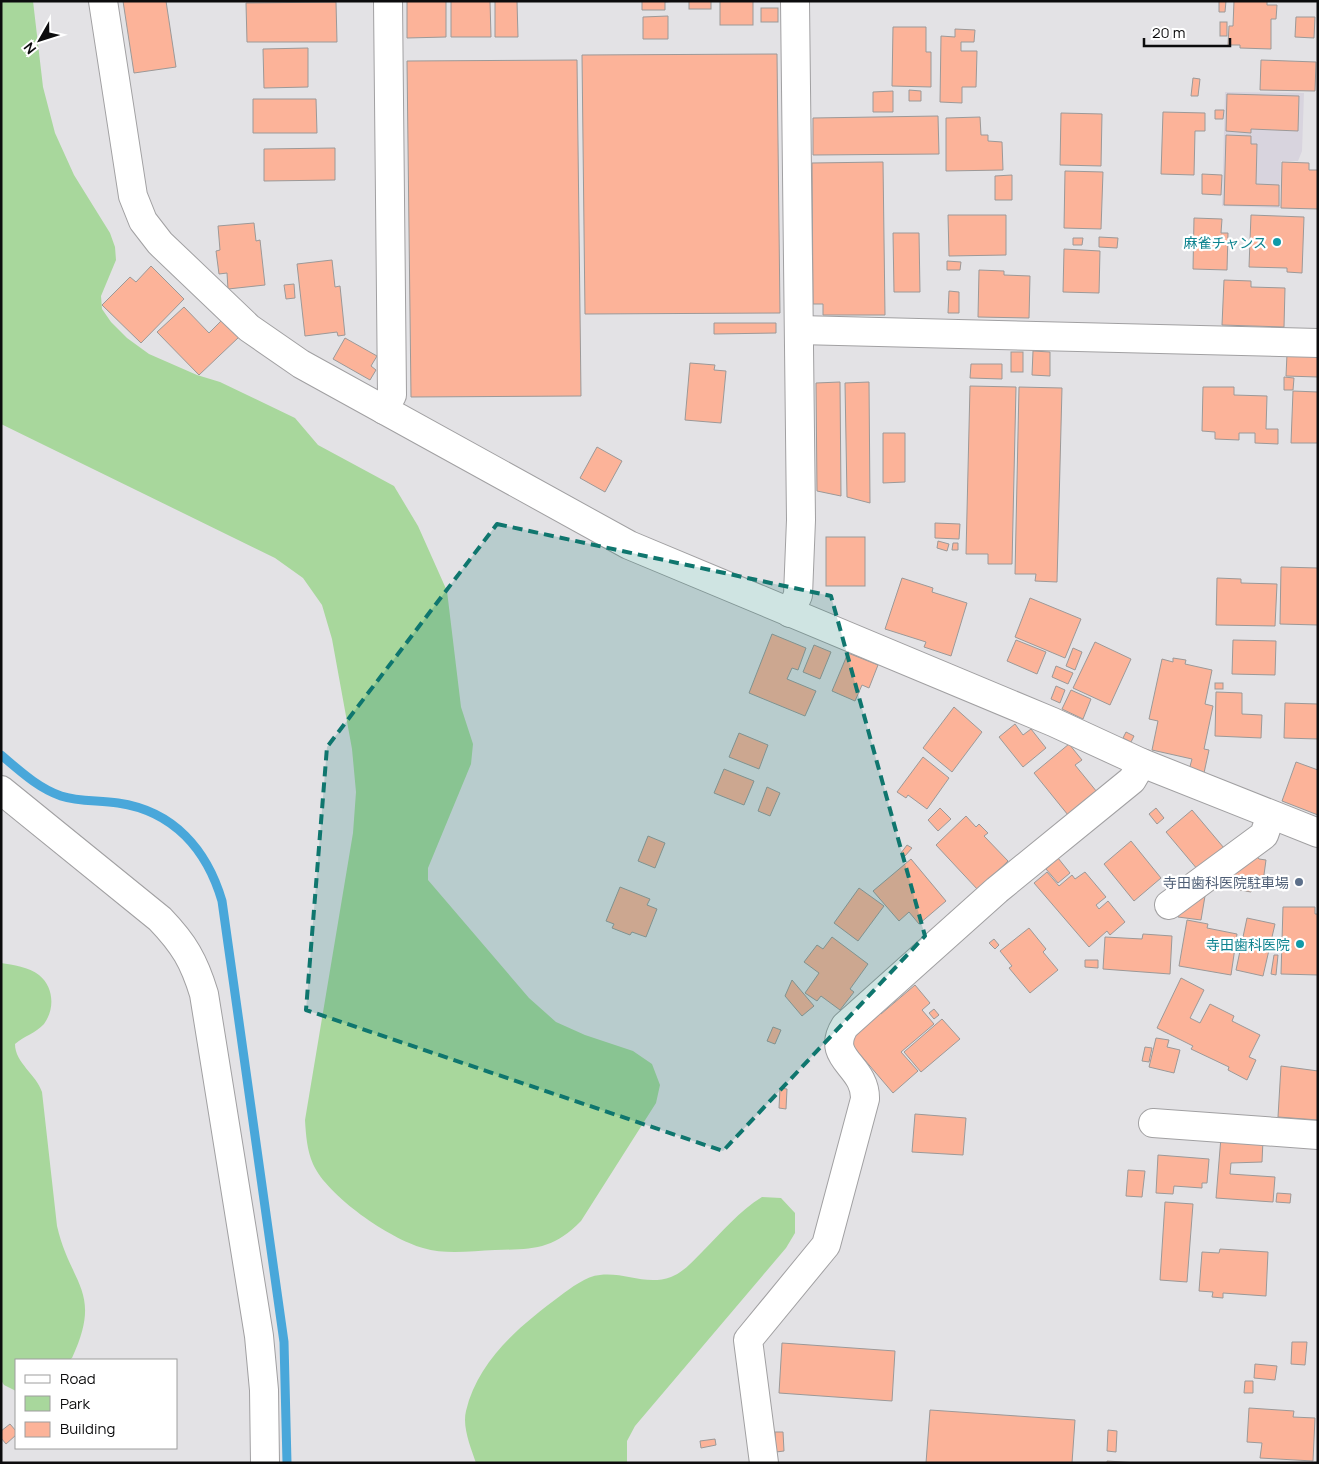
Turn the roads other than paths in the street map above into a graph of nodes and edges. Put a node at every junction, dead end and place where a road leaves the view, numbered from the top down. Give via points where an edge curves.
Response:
1 (103, 1) edge
2 (388, 1) edge
3 (795, 1) edge
4 (798, 330) junction
5 (1318, 343) edge
6 (384, 410) junction
7 (790, 613) junction
8 (1142, 763) junction
9 (1, 790) edge
10 (1271, 815) junction
11 (1318, 833) edge
12 (1169, 905) dead end
13 (1153, 1122) dead end
14 (1318, 1135) edge
15 (265, 1463) edge
16 (764, 1463) edge

1 - 6 street via 132,196 143,222 160,243 249,328 301,364
2 - 6 street via 392,395
3 - 4 street
4 - 5 street
4 - 7 street via 801,520 798,595
6 - 7 street via 629,545
7 - 8 street
8 - 10 street
8 - 16 street via 1132,780 997,890 845,1026 839,1036 838,1047 865,1087 830,1232 818,1257 748,1340
9 - 15 street via 160,919 181,940 196,966 204,994 259,1336
10 - 11 street
10 - 12 street via 1264,835
13 - 14 street

